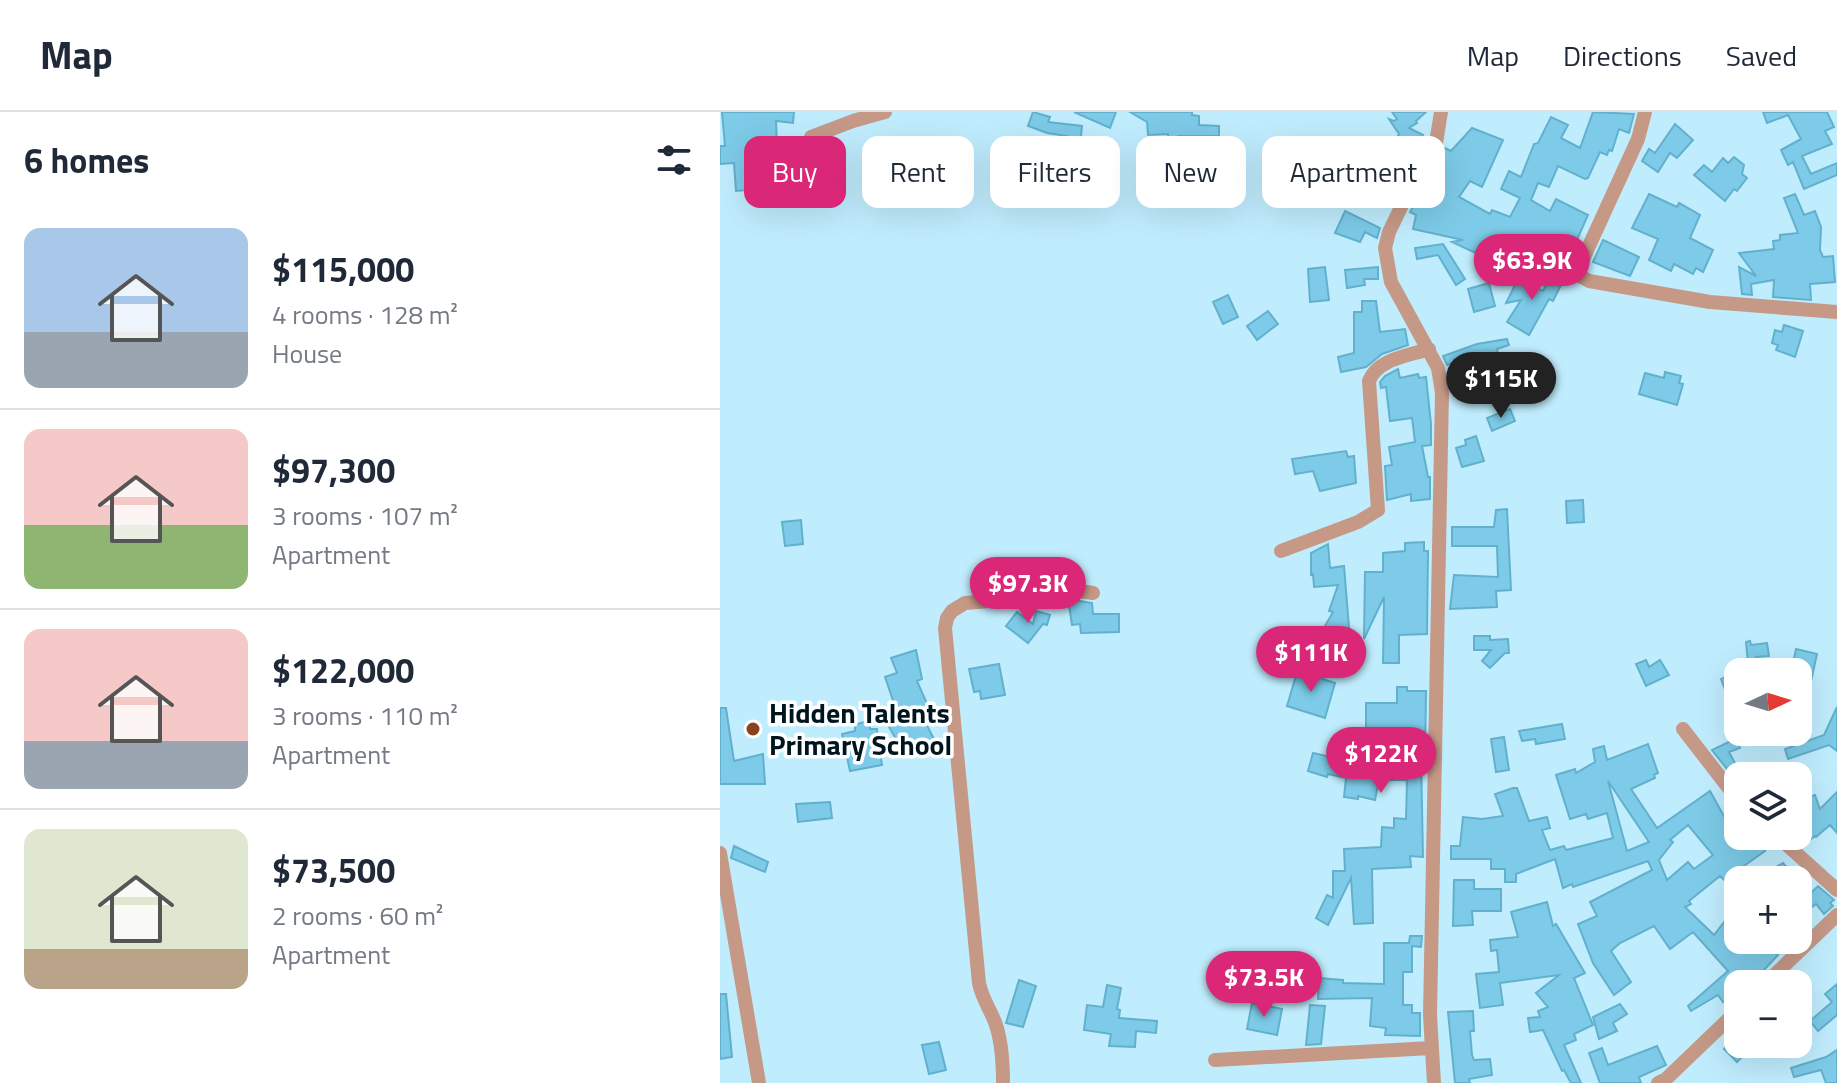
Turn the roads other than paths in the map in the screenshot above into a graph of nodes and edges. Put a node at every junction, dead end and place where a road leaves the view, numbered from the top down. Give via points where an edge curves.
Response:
1 (885, 112) edge
2 (1441, 112) edge
3 (1645, 112) edge
4 (814, 136) edge
5 (1837, 312) edge
6 (1429, 349) junction
7 (1281, 551) dead end
8 (1093, 593) dead end
9 (1683, 729) dead end
10 (1724, 782) edge
11 (1793, 850) edge
12 (720, 853) edge
13 (1837, 890) edge
14 (724, 898) edge
15 (1837, 915) edge
16 (1780, 970) edge
17 (1724, 1023) edge
18 (1431, 1048) junction
19 (1215, 1060) dead end
20 (1662, 1082) edge
21 (759, 1083) edge
22 (1003, 1083) edge
23 (1434, 1083) edge

1 - 4 street
2 - 6 street via 1436,143 1385,248 1391,282
3 - 5 street via 1638,139 1578,270 1580,276 1710,302
6 - 7 street via 1381,365 1369,381 1378,510
6 - 18 street via 1442,393
8 - 22 street via 1066,589 1050,596 965,603 952,611 945,628 979,983 999,1036
9 - 10 street
11 - 13 street
12 - 14 street
14 - 21 street
15 - 16 street
17 - 20 street
18 - 19 street
18 - 23 street

